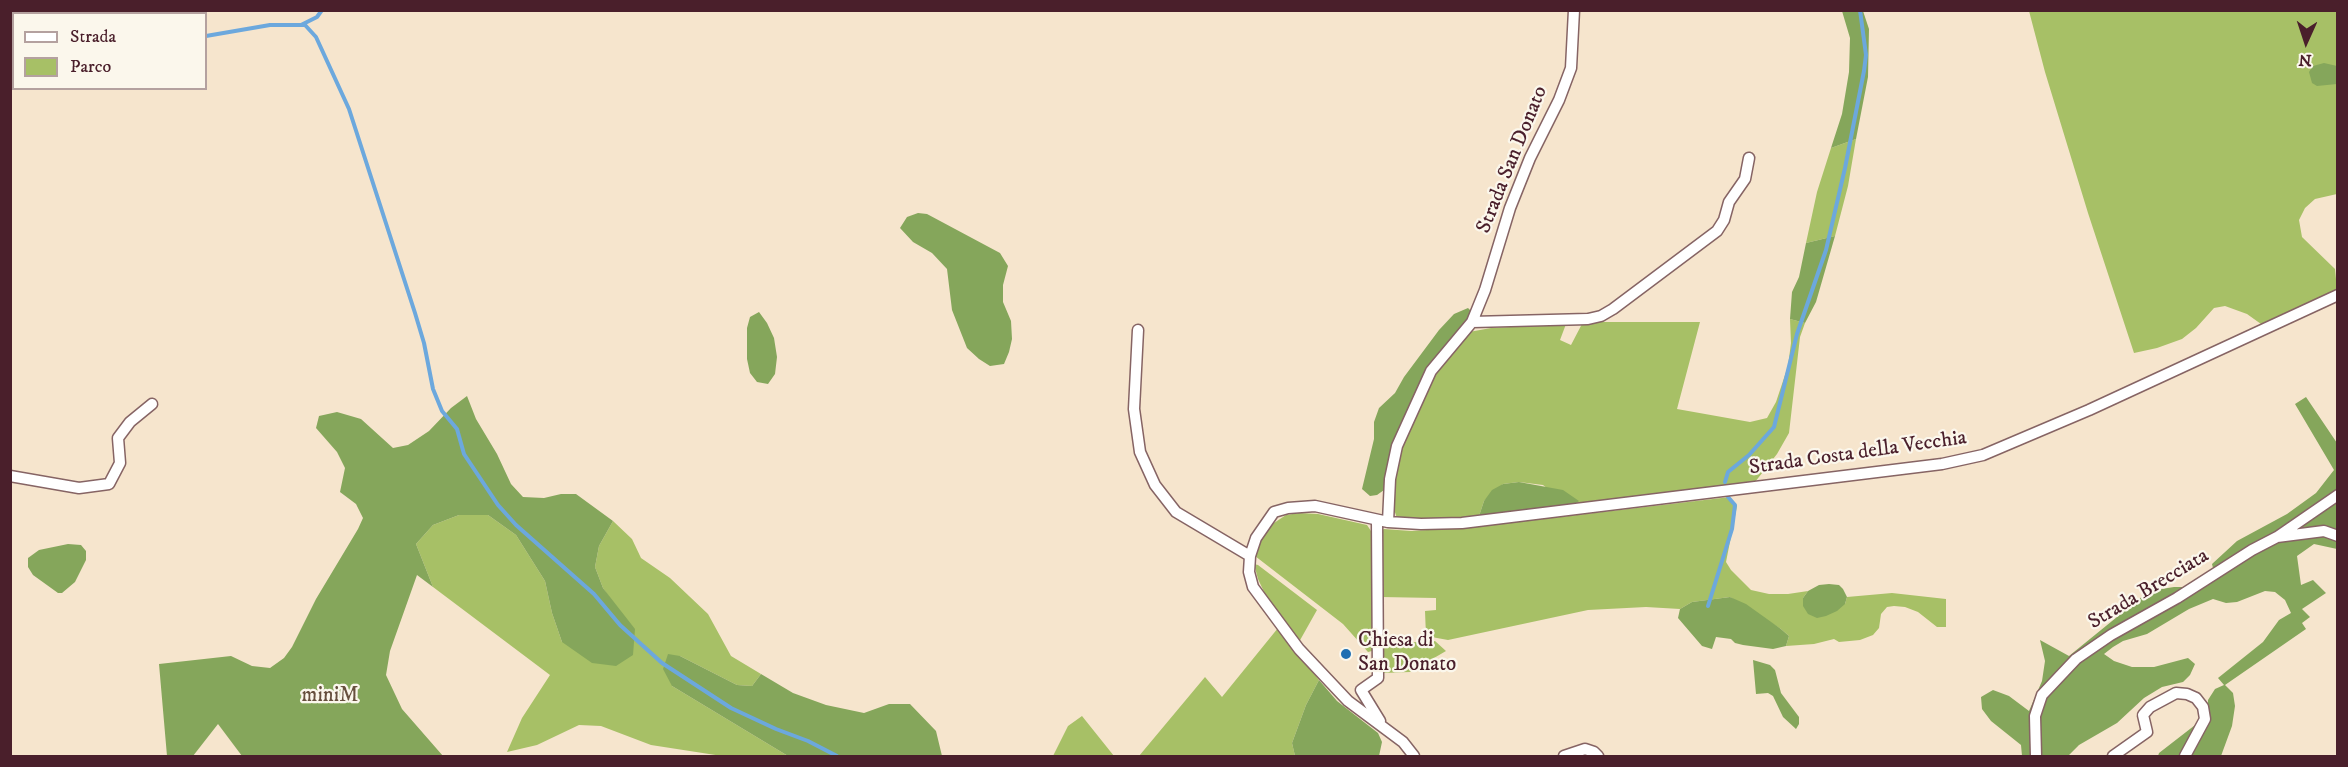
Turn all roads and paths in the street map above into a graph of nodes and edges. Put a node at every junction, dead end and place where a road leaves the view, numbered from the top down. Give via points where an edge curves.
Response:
1 (1574, 10) edge
2 (1749, 158) dead end
3 (2337, 295) edge
4 (1473, 322) junction
5 (1138, 330) dead end
6 (152, 404) dead end
7 (10, 476) edge
8 (2337, 495) edge
9 (1382, 521) junction
10 (2337, 536) edge
11 (2277, 537) junction
12 (1250, 556) junction
13 (1384, 728) junction
14 (1414, 756) edge
15 (1564, 756) edge
16 (1598, 756) edge
17 (2036, 756) edge
18 (2113, 756) edge
19 (2185, 756) edge

1 - 4 street, Strada San Donato via 1571,68 1510,208
2 - 4 street via 1745,179 1729,202 1717,231 1614,309 1588,319
3 - 9 street, Strada Costa della Vecchia via 1983,455 1942,464 1462,523
4 - 9 street, Strada San Donato via 1431,371 1397,446
5 - 12 street via 1134,409 1140,452 1155,485 1176,512
6 - 7 street via 118,438 120,463 109,484 79,488
8 - 11 street, Strada Brecciata
9 - 12 street, Strada San Donato via 1315,506 1288,508 1274,512 1256,538
9 - 13 street, Strada San Donato via 1378,678 1361,690
10 - 11 street via 2324,531
11 - 17 street, Strada Brecciata via 2076,659 2042,695 2035,716
12 - 13 street, Strada San Donato via 1253,587 1299,650 1348,701
13 - 14 street, Strada San Donato
15 - 16 street via 1585,749
18 - 19 street via 2147,732 2143,715 2150,707 2176,693 2196,698 2205,719

